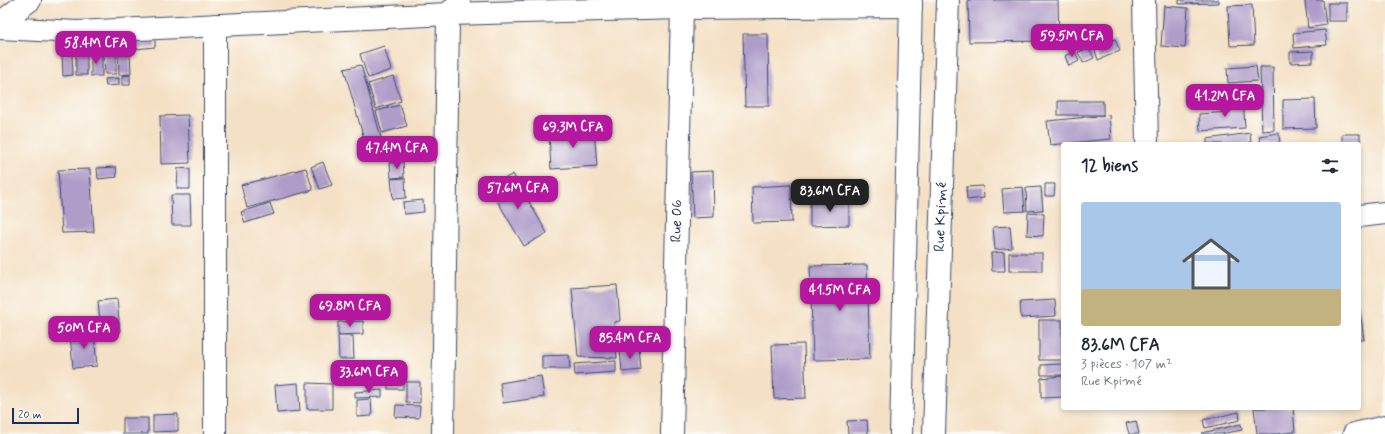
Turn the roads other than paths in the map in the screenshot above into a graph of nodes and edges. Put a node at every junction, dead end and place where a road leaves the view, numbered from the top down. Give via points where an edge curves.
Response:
1 (30, 0) edge
2 (948, 0) edge
3 (1144, 0) edge
4 (911, 3) edge
5 (455, 7) edge
6 (682, 8) junction
7 (0, 23) edge
8 (215, 25) junction
9 (0, 28) edge
10 (1147, 142) edge
11 (1385, 213) edge
12 (1361, 216) edge
13 (1385, 427) edge
14 (215, 434) edge
15 (443, 434) edge
16 (672, 434) edge
17 (901, 434) edge
18 (934, 434) edge
19 (1354, 434) edge

1 - 7 street
2 - 18 street, Rue Kpimé
3 - 10 street
4 - 6 street
4 - 17 street
5 - 6 street
5 - 8 street
5 - 15 street
6 - 16 street, Rue 06
8 - 9 street via 77,32
8 - 14 street
11 - 12 street
13 - 19 street

